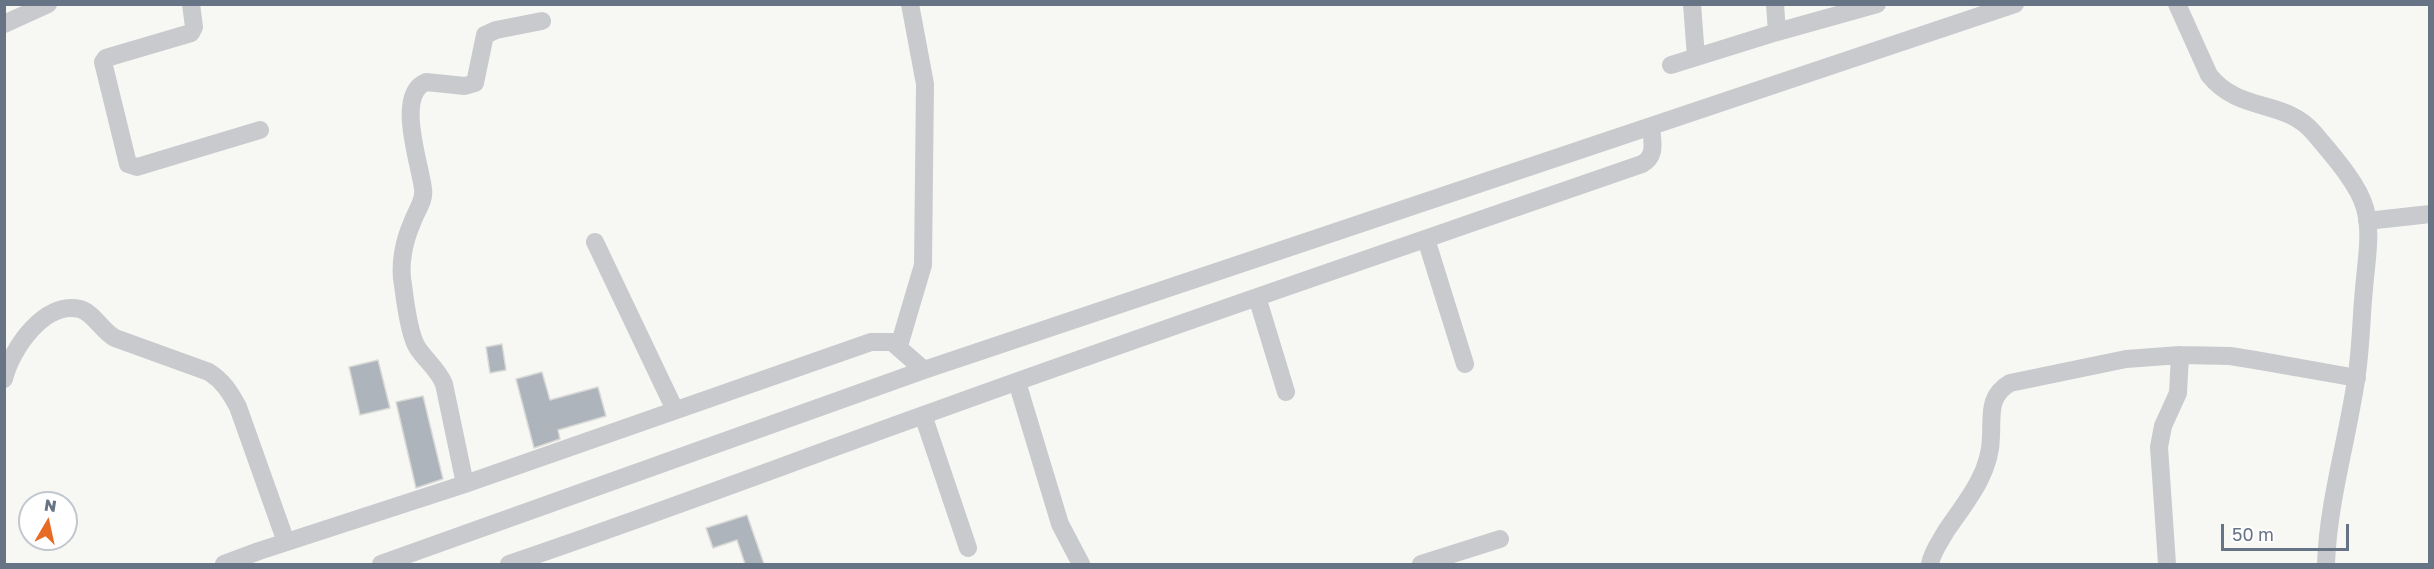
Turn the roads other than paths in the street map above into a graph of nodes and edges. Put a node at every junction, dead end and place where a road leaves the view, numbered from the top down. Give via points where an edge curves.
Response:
1 (48, 4) edge
2 (191, 4) edge
3 (910, 4) edge
4 (1692, 4) edge
5 (1775, 4) edge
6 (1877, 4) edge
7 (2015, 4) edge
8 (2177, 4) edge
9 (542, 21) dead end
10 (4, 24) edge
11 (1777, 32) junction
12 (1696, 57) junction
13 (1671, 65) dead end
14 (1651, 126) junction
15 (260, 130) dead end
16 (2430, 214) edge
17 (2367, 221) junction
18 (1426, 238) junction
19 (595, 242) dead end
20 (1257, 297) junction
21 (899, 346) junction
22 (2180, 355) junction
23 (1465, 364) dead end
24 (924, 370) junction
25 (2357, 378) junction
26 (4, 379) edge
27 (1017, 381) junction
28 (1286, 392) dead end
29 (675, 410) junction
30 (923, 415) junction
31 (465, 484) junction
32 (1500, 538) dead end
33 (286, 542) junction
34 (968, 548) dead end
35 (224, 564) edge
36 (381, 564) edge
37 (509, 564) edge
38 (1081, 564) edge
39 (1421, 564) edge
40 (1930, 564) edge
41 (2167, 564) edge
42 (2326, 564) edge

1 - 10 street
2 - 15 street via 191,33 103,62 128,164 137,166
3 - 21 street via 925,84 923,265
4 - 12 street
5 - 11 street
6 - 11 street
7 - 14 street
8 - 17 street via 2217,85 2237,98 2306,123 2360,196
9 - 31 street via 488,33 483,40 475,83 465,86 426,82 416,89 411,103 423,196 408,232 402,285 416,344 444,384
11 - 12 street
12 - 13 street
14 - 18 street via 1652,154 1642,164
14 - 24 street
16 - 17 street
17 - 25 street
18 - 20 street
18 - 23 street
19 - 29 street
20 - 27 street
20 - 28 street
21 - 24 street
21 - 29 street via 886,341 872,342
22 - 25 street via 2230,356
22 - 40 street via 2126,359 2021,380 2002,388 1993,403 1987,466
22 - 41 street via 2178,393 2163,426 2159,447
24 - 36 street
25 - 42 street
26 - 33 street via 31,328 59,312 74,309 87,313 115,338 208,372 220,380 238,407
27 - 30 street
27 - 38 street via 1060,524
29 - 31 street
30 - 34 street
30 - 37 street
31 - 33 street
32 - 39 street
33 - 35 street

